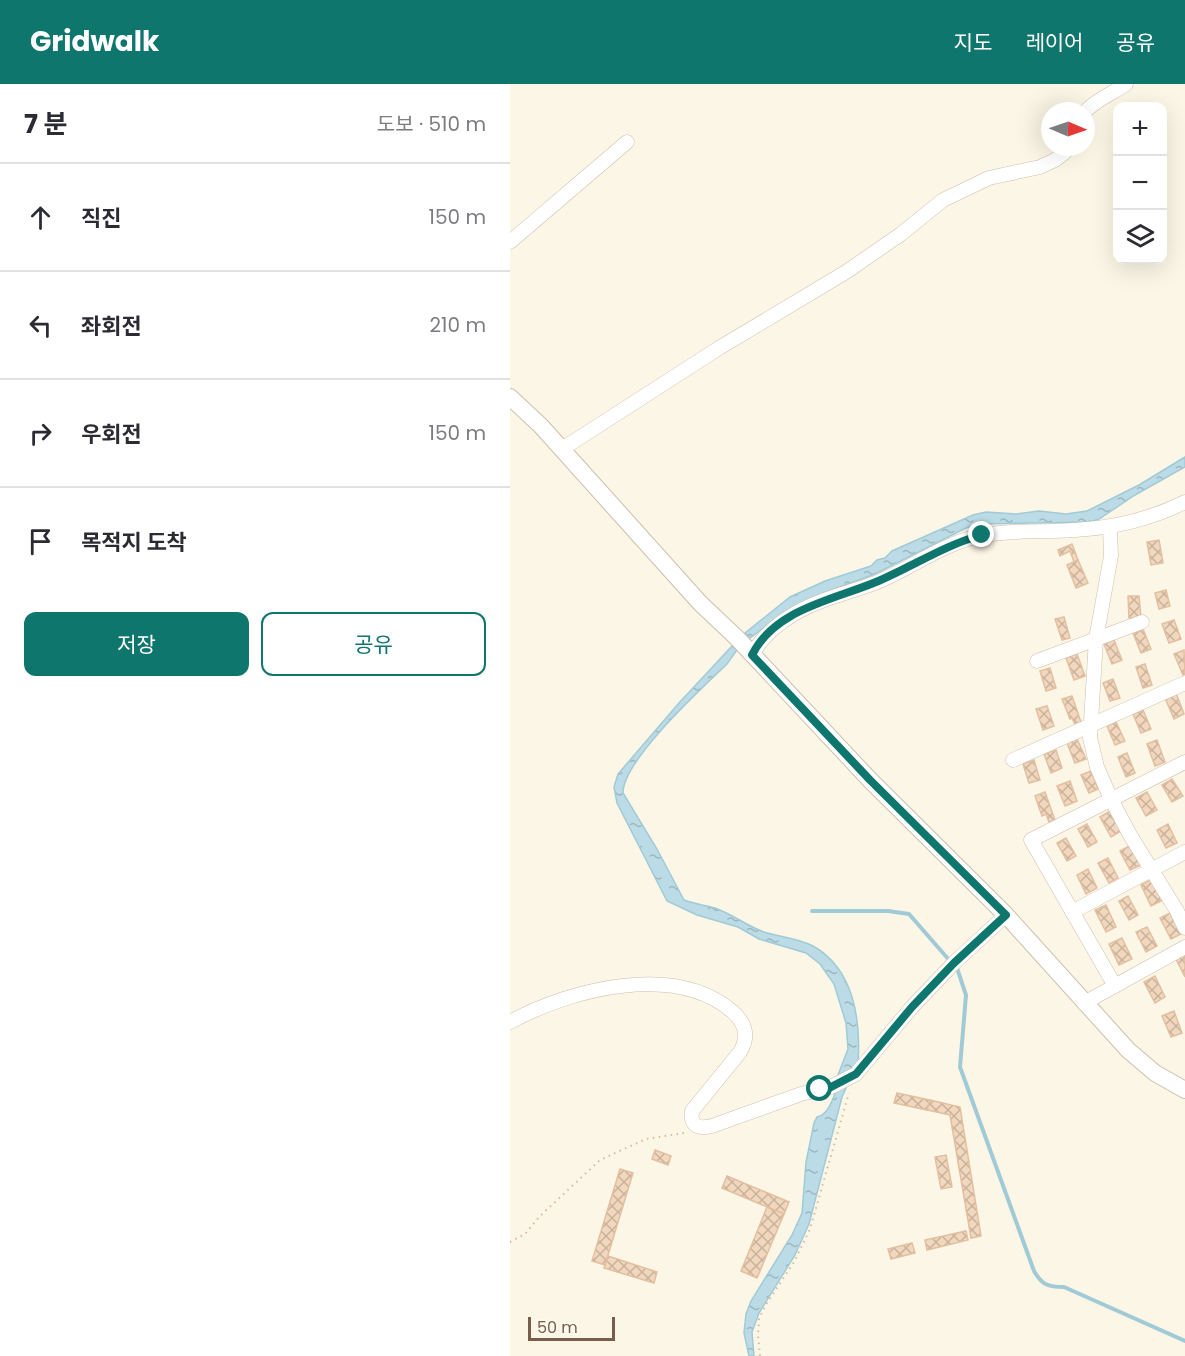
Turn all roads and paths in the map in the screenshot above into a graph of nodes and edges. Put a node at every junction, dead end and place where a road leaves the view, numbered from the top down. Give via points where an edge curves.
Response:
1 (1126, 84) edge
2 (1095, 103) edge
3 (627, 142) dead end
4 (1060, 156) edge
5 (510, 242) edge
6 (510, 397) edge
7 (562, 449) junction
8 (1185, 502) edge
9 (1110, 527) junction
10 (1142, 622) dead end
11 (1096, 639) junction
12 (745, 648) junction
13 (1037, 661) dead end
14 (1185, 683) edge
15 (1089, 726) junction
16 (1013, 760) dead end
17 (1185, 762) edge
18 (1111, 799) junction
19 (1185, 852) edge
20 (1151, 870) junction
21 (1072, 912) junction
22 (1006, 915) junction
23 (1185, 928) edge
24 (1185, 947) edge
25 (1115, 986) junction
26 (1084, 1003) junction
27 (510, 1022) edge
28 (856, 1074) junction
29 (1185, 1090) edge
30 (698, 1128) junction
31 (510, 1242) edge
32 (760, 1356) edge

1 - 2 street
3 - 5 street
4 - 7 street via 1040,167 989,178 943,200 846,272
6 - 7 street
7 - 12 street
8 - 9 street
9 - 11 street via 1111,556
9 - 12 street via 997,533 956,543 875,582 794,614 758,643
10 - 11 street
11 - 13 street
11 - 15 street
12 - 22 street
14 - 15 street
15 - 16 street
15 - 18 street via 1097,767
17 - 18 street
18 - 20 street
18 - 21 street via 1031,840
19 - 20 street
20 - 21 street
20 - 23 street
21 - 25 street
22 - 26 street
22 - 28 street via 912,1007
24 - 25 street
25 - 26 street
26 - 29 street via 1143,1064
27 - 30 street via 548,1004 610,987 660,985 710,997 736,1016 746,1033 740,1053 692,1112 692,1122
28 - 30 street via 831,1087
28 - 32 path via 810,1229 759,1319
30 - 31 path via 646,1139 600,1160 525,1234

